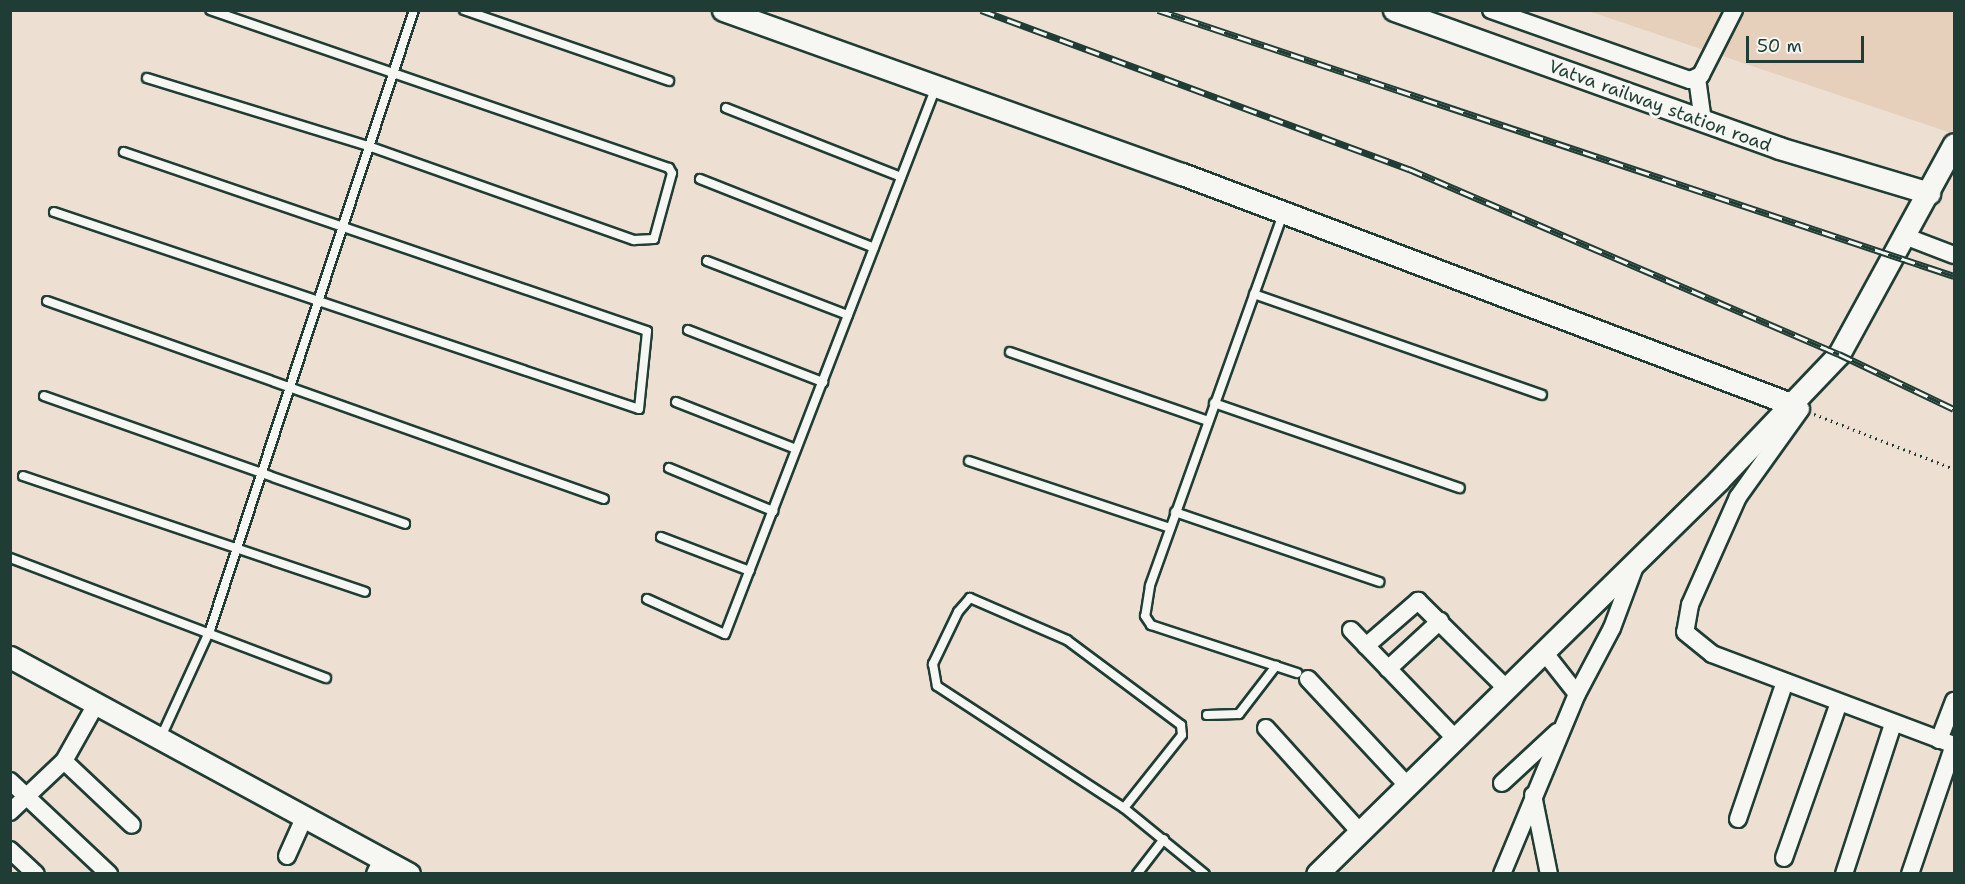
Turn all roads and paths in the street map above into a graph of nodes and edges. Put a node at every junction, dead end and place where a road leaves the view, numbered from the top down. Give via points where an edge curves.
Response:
1 (210, 10) edge
2 (414, 10) edge
3 (464, 10) edge
4 (723, 10) edge
5 (1394, 10) edge
6 (1491, 10) edge
7 (1734, 10) edge
8 (394, 74) junction
9 (147, 78) dead end
10 (1697, 78) junction
11 (669, 81) dead end
12 (936, 87) junction
13 (726, 108) dead end
14 (1703, 121) junction
15 (371, 147) junction
16 (124, 152) dead end
17 (1952, 156) edge
18 (901, 177) junction
19 (700, 179) dead end
20 (1929, 193) junction
21 (54, 212) dead end
22 (1283, 213) junction
23 (343, 226) junction
24 (1907, 237) junction
25 (874, 248) junction
26 (1954, 255) edge
27 (707, 261) dead end
28 (1254, 294) junction
29 (47, 301) dead end
30 (318, 301) junction
31 (848, 315) junction
32 (688, 330) dead end
33 (1010, 352) dead end
34 (823, 382) junction
35 (291, 385) junction
36 (1542, 395) dead end
37 (44, 396) dead end
38 (676, 402) dead end
39 (1215, 403) junction
40 (1795, 406) junction
41 (1208, 421) junction
42 (796, 449) junction
43 (969, 461) dead end
44 (669, 468) dead end
45 (1954, 469) edge
46 (263, 472) junction
47 (23, 476) dead end
48 (1460, 488) dead end
49 (604, 499) dead end
50 (773, 511) junction
51 (1175, 512) junction
52 (405, 524) dead end
53 (1170, 528) junction
54 (661, 537) dead end
55 (237, 549) junction
56 (10, 558) edge
57 (1637, 560) junction
58 (750, 571) junction
59 (1379, 582) dead end
60 (365, 592) dead end
61 (647, 599) dead end
62 (1440, 621) junction
63 (210, 630) junction
64 (1350, 630) dead end
65 (1366, 646) junction
66 (1544, 652) junction
67 (10, 657) edge
68 (1276, 666) junction
69 (1388, 669) junction
70 (1303, 676) joint
71 (326, 678) dead end
72 (1785, 682) junction
73 (1506, 688) junction
74 (1577, 694) junction
75 (1954, 701) edge
76 (1839, 703) junction
77 (95, 706) junction
78 (1207, 714) dead end
79 (1893, 724) junction
80 (1563, 727) junction
81 (1266, 728) dead end
82 (1455, 738) junction
83 (159, 740) junction
84 (1949, 743) edge
85 (64, 761) junction
86 (10, 781) edge
87 (1502, 783) dead end
88 (1407, 785) junction
89 (1533, 795) junction
90 (27, 797) junction
91 (1124, 808) junction
92 (10, 812) edge
93 (304, 818) junction
94 (1738, 819) dead end
95 (132, 825) dead end
96 (1359, 832) junction
97 (1164, 839) junction
98 (10, 850) edge
99 (287, 856) dead end
100 (1784, 858) dead end
101 (379, 866) edge
102 (36, 873) edge
103 (109, 873) edge
104 (409, 873) edge
105 (1137, 873) edge
106 (1205, 873) edge
107 (1317, 873) edge
108 (1502, 873) edge
109 (1549, 873) edge
110 (1844, 873) edge
111 (1910, 873) edge

1 - 8 lane
2 - 8 lane
3 - 11 lane
4 - 12 street
5 - 14 street, Vatva railway station road
6 - 10 street via 1674,78
7 - 10 street
8 - 15 lane
8 - 15 lane via 669,168 672,173 654,239 634,240
9 - 15 lane
10 - 14 street
12 - 18 lane
12 - 22 street
13 - 18 lane
14 - 20 street, Vatva railway station road
15 - 23 lane
16 - 23 lane
17 - 20 street
18 - 25 lane
19 - 25 lane
20 - 24 street
21 - 30 lane
22 - 28 lane
22 - 40 street
23 - 30 lane
23 - 30 lane via 647,331 639,409
24 - 26 street
24 - 40 street via 1839,354
25 - 31 lane
27 - 31 lane
28 - 36 lane
28 - 39 lane
29 - 35 lane
30 - 35 lane
31 - 34 lane
32 - 34 lane
33 - 41 lane
34 - 42 lane
35 - 46 lane
35 - 49 lane
37 - 46 lane
38 - 42 lane
39 - 41 lane
39 - 48 lane
40 - 45 path
40 - 57 street
40 - 72 street via 1738,496 1684,625 1689,638 1712,654
41 - 51 lane
42 - 50 lane
43 - 53 lane
44 - 50 lane
46 - 52 lane
46 - 55 lane
47 - 55 lane
50 - 58 lane
51 - 53 lane
51 - 59 lane
53 - 68 lane via 1149,586 1147,622
54 - 58 lane
55 - 60 lane
55 - 63 lane
56 - 63 lane
57 - 66 street
57 - 74 street via 1600,657
58 - 61 lane via 725,634
62 - 65 street via 1421,602 1414,602
62 - 69 street
62 - 73 street
63 - 71 lane
63 - 83 lane
64 - 65 street
65 - 69 street
66 - 73 street
66 - 74 street
67 - 77 street
68 - 70 lane
68 - 78 lane via 1239,714
69 - 82 street
70 - 88 street
72 - 76 street
72 - 94 street
73 - 82 street
74 - 80 street
75 - 84 street
76 - 79 street
76 - 100 street
77 - 83 street
77 - 85 street
79 - 84 street
79 - 110 street
80 - 87 street
80 - 89 street
81 - 96 street
82 - 88 street
83 - 93 street
84 - 111 street
85 - 90 street
85 - 95 street
86 - 90 street
88 - 96 street
89 - 108 street
89 - 109 street
90 - 92 street
90 - 103 street
91 - 91 lane via 938,686 933,664 958,612 970,598 1067,640 1181,725 1182,735
91 - 97 lane
93 - 99 street
93 - 101 street
96 - 107 street
97 - 105 lane
97 - 106 lane
98 - 102 street
101 - 104 street

